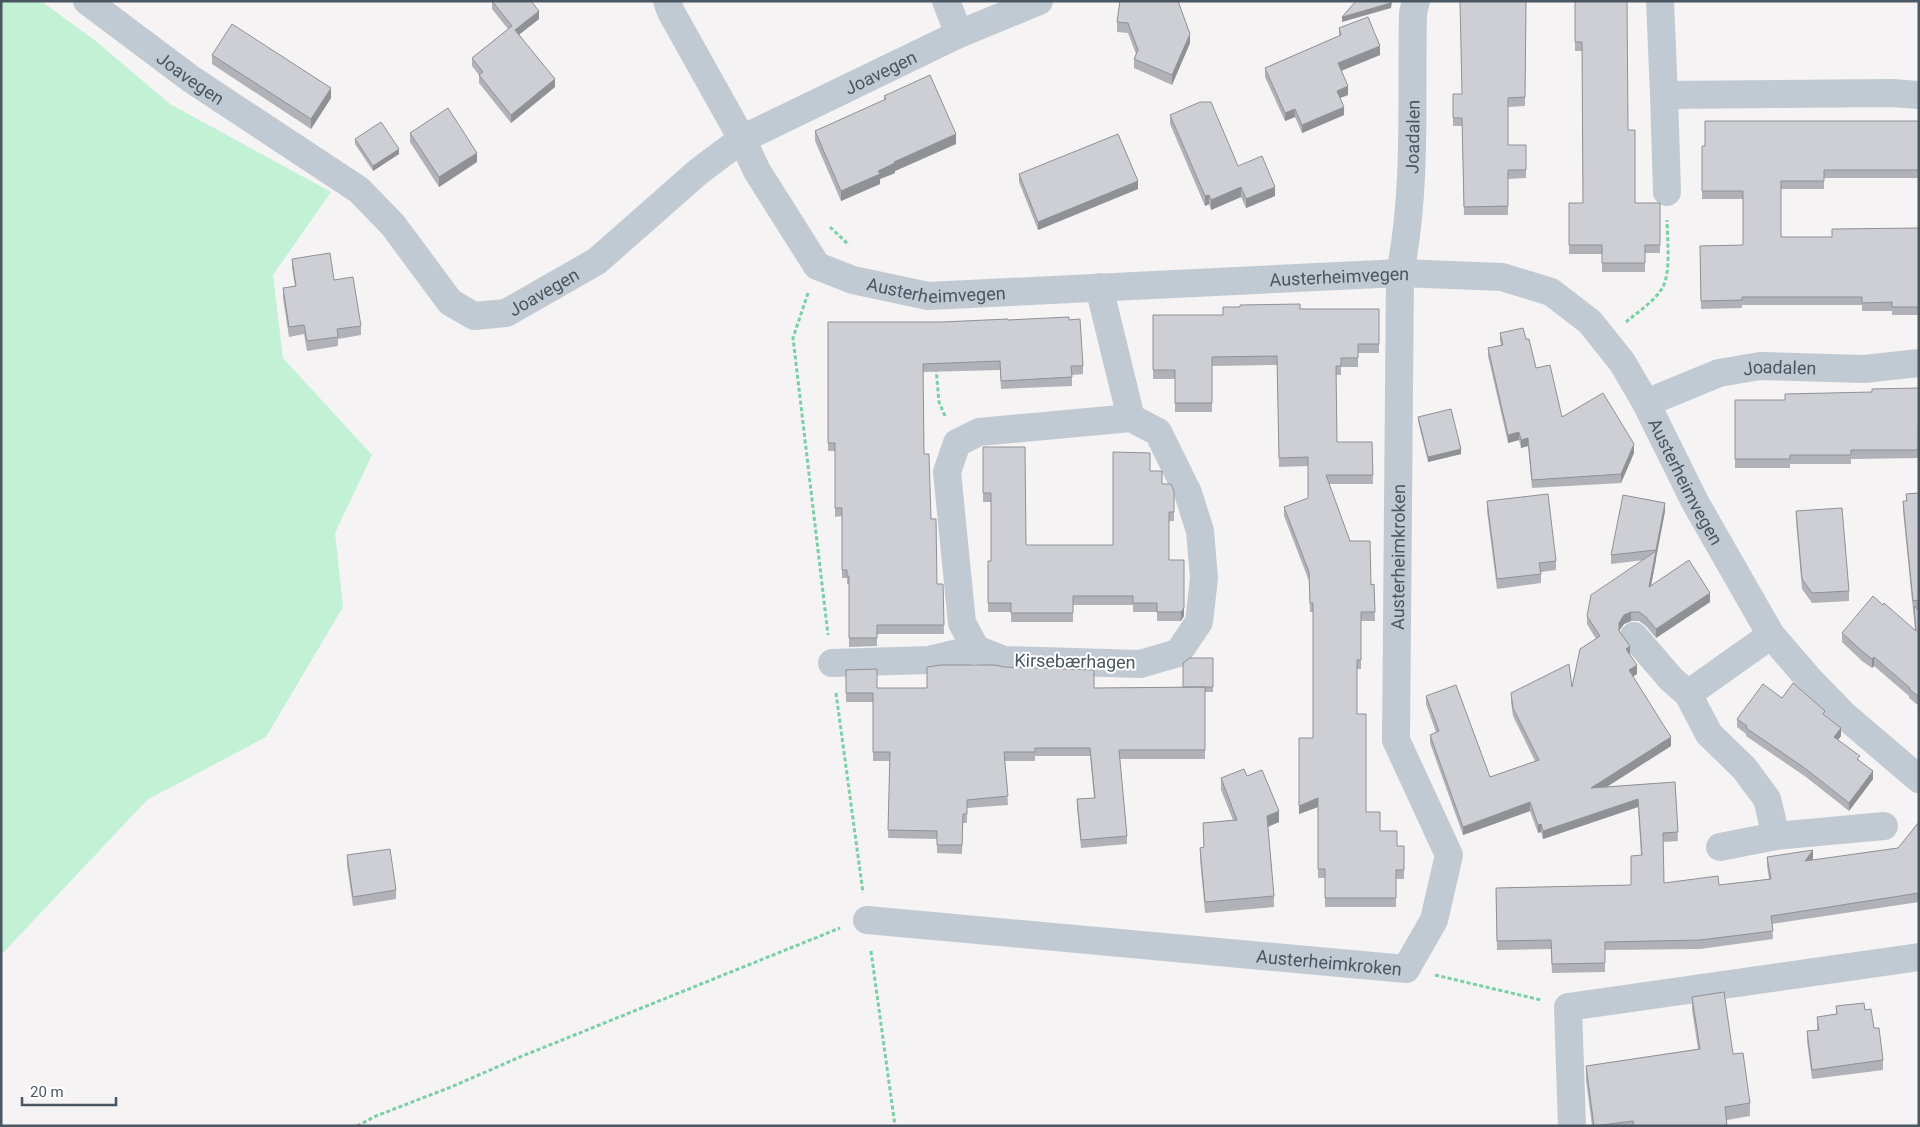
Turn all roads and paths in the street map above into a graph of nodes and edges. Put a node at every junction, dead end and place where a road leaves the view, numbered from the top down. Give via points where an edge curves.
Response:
1 (87, 1) edge
2 (667, 1) edge
3 (946, 1) edge
4 (1039, 1) edge
5 (1416, 1) edge
6 (1660, 1) edge
7 (959, 34) junction
8 (1664, 95) junction
9 (1919, 95) edge
10 (742, 139) junction
11 (1667, 192) joint
12 (816, 266) junction
13 (1400, 273) junction
14 (1099, 287) junction
15 (1625, 323) dead end
16 (935, 363) edge
17 (1919, 363) edge
18 (1646, 403) junction
19 (1131, 418) junction
20 (956, 443) junction
21 (1771, 635) junction
22 (1634, 636) dead end
23 (976, 649) junction
24 (832, 663) junction
25 (1688, 694) junction
26 (1918, 777) edge
27 (1884, 826) dead end
28 (1776, 836) junction
29 (1720, 847) dead end
30 (867, 920) junction
31 (1919, 957) edge
32 (1406, 969) junction
33 (1568, 1007) junction
34 (357, 1126) edge
35 (895, 1126) edge
36 (1572, 1126) edge

1 - 10 street, Joavegen via 191,79 359,190 393,225 450,302 474,316 506,313 597,261 698,172
2 - 10 street
3 - 7 street
4 - 7 street, Joavegen
5 - 13 street, Joadalen via 1413,13 1410,190
6 - 8 street
7 - 10 street, Joavegen
8 - 9 street
8 - 11 street
10 - 12 street via 756,171
11 - 15 path via 1666,280 1657,296
12 - 14 street, Austerheimvegen via 853,280 928,296
12 - 24 path via 793,338
13 - 14 street, Austerheimvegen
13 - 18 street, Austerheimvegen via 1502,277 1551,292 1590,322 1622,362
13 - 32 street, Austerheimkroken via 1396,740 1449,855 1434,920
14 - 19 street
16 - 20 path via 939,402
17 - 18 street, Joadalen via 1864,369 1760,366 1720,373
18 - 21 street, Austerheimvegen via 1695,502
19 - 20 street via 979,432
19 - 23 street, Kirsebærhagen via 1158,432 1188,493 1200,531 1204,578 1199,622 1178,653 1140,664 1004,660
20 - 23 street via 947,472 962,623
21 - 25 street
21 - 26 street, Austerheimvegen via 1845,716
22 - 25 street
23 - 24 street via 928,660
24 - 30 path
25 - 28 street via 1709,734 1744,768 1766,798
27 - 28 street
28 - 29 street
30 - 32 street, Austerheimkroken
30 - 34 path via 828,932 520,1056
30 - 35 path
31 - 33 street
32 - 33 path
33 - 36 street

